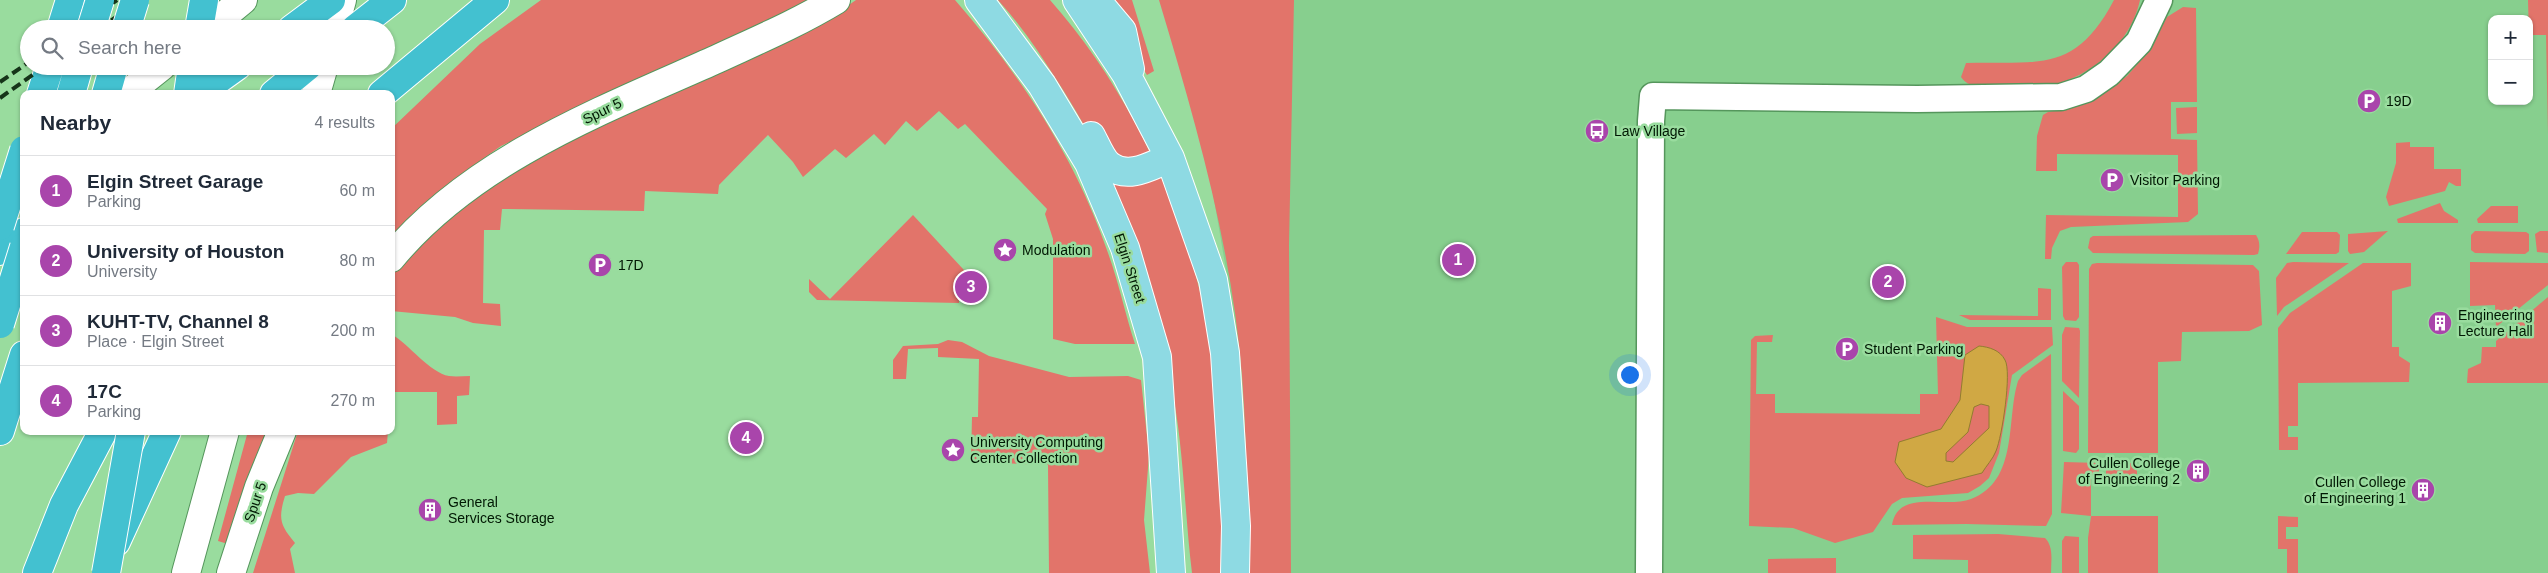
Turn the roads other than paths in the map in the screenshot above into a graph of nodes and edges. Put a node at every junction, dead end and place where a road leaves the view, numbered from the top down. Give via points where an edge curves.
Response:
1 (70, 0) edge
2 (100, 0) edge
3 (135, 0) edge
4 (204, 0) edge
5 (242, 0) edge
6 (331, 0) edge
7 (342, 0) edge
8 (392, 0) edge
9 (495, 0) edge
10 (836, 0) edge
11 (1077, 0) edge
12 (1096, 0) edge
13 (2159, 0) edge
14 (985, 7) edge
15 (64, 20) edge
16 (94, 20) edge
17 (129, 20) edge
18 (201, 20) edge
19 (219, 20) edge
20 (304, 20) edge
21 (336, 20) edge
22 (367, 20) edge
23 (466, 22) junction
24 (47, 75) edge
25 (76, 75) edge
26 (111, 75) edge
27 (151, 75) edge
28 (191, 75) edge
29 (224, 75) edge
30 (297, 75) edge
31 (321, 75) edge
32 (1133, 86) junction
33 (42, 90) edge
34 (72, 90) edge
35 (107, 90) edge
36 (132, 90) edge
37 (189, 90) edge
38 (203, 90) edge
39 (279, 90) edge
40 (317, 90) edge
41 (387, 90) edge
42 (395, 97) edge
43 (1170, 158) junction
44 (20, 163) edge
45 (20, 174) edge
46 (0, 189) edge
47 (0, 226) edge
48 (20, 235) edge
49 (0, 251) edge
50 (395, 253) edge
51 (20, 260) edge
52 (20, 302) edge
53 (0, 322) edge
54 (20, 368) edge
55 (0, 431) edge
56 (101, 435) edge
57 (130, 435) edge
58 (165, 435) edge
59 (224, 435) edge
60 (280, 435) edge
61 (1174, 569) edge
62 (37, 573) edge
63 (101, 573) edge
64 (106, 573) edge
65 (186, 573) edge
66 (231, 573) edge
67 (1235, 573) edge
68 (1648, 573) edge

1 - 15 highway
2 - 16 highway, bridge
3 - 17 highway, bridge
4 - 18 highway
5 - 19 main road
6 - 20 highway
7 - 21 main road
8 - 22 highway
9 - 23 highway
10 - 50 main road, Spur 5 via 802,20 531,146 414,230
11 - 32 main road
12 - 32 main road via 1122,31
13 - 68 street via 2140,42 2109,73 2086,89 2062,97 1653,96
14 - 43 main road via 1046,62 1109,166 1122,172 1138,171
14 - 61 main road, Elgin Street via 1042,85 1089,164 1125,248 1157,357
23 - 41 highway
23 - 42 highway
24 - 33 highway
25 - 34 highway
26 - 35 highway
27 - 36 main road
28 - 37 highway
29 - 38 highway
30 - 39 highway
31 - 40 main road
32 - 43 main road
43 - 67 main road via 1213,280 1225,353 1236,526
44 - 47 highway, bridge
45 - 46 main road
48 - 49 highway
51 - 53 highway, bridge
52 - 53 highway
54 - 55 highway
56 - 62 highway via 64,505
57 - 64 highway, bridge
58 - 63 highway
59 - 65 main road
60 - 66 main road, Spur 5 via 259,487

